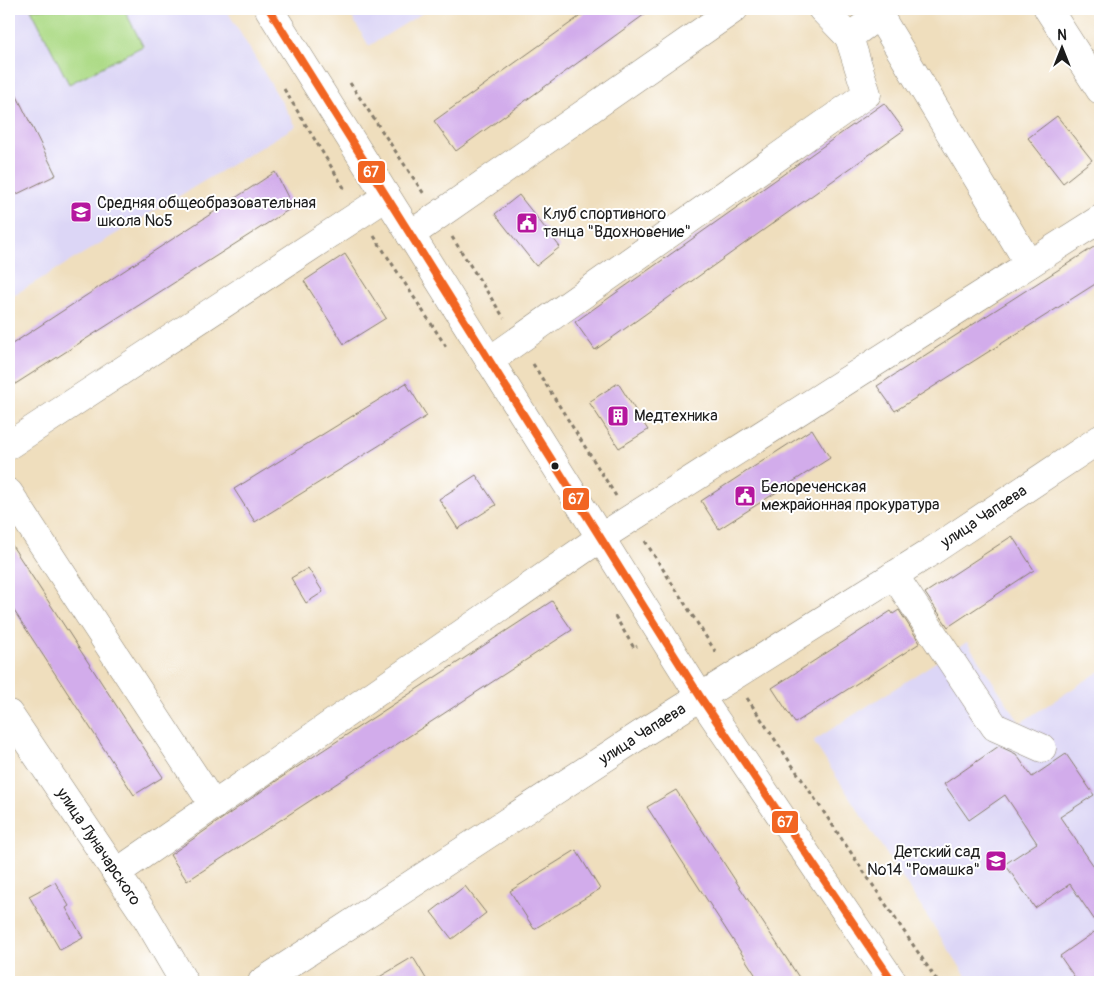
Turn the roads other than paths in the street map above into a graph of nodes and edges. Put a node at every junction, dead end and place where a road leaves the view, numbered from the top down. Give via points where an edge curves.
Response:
1 (269, 9) edge
2 (734, 9) edge
3 (822, 9) edge
4 (1048, 9) edge
5 (849, 37) junction
6 (1100, 90) edge
7 (386, 197) junction
8 (1100, 219) edge
9 (410, 235) junction
10 (1029, 264) junction
11 (489, 361) junction
12 (1100, 439) edge
13 (9, 445) edge
14 (9, 494) edge
15 (600, 538) junction
16 (894, 575) junction
17 (701, 698) junction
18 (9, 714) edge
19 (1042, 748) dead end
20 (214, 806) junction
21 (116, 874) junction
22 (184, 982) edge
23 (262, 982) edge
24 (893, 982) edge

1 - 7 street
2 - 9 street
3 - 5 street
4 - 6 street
5 - 10 street via 879,15
5 - 11 street via 867,94
7 - 9 street
7 - 13 street
8 - 10 street
9 - 11 street
10 - 15 street
11 - 15 street
12 - 16 street, улица Чапаева
14 - 20 street
15 - 17 street
15 - 20 street
16 - 17 street, улица Чапаева
16 - 19 street via 995,727
17 - 23 street, улица Чапаева
17 - 24 street
18 - 21 street, улица Луначарского
20 - 21 street
21 - 22 street, улица Луначарского

